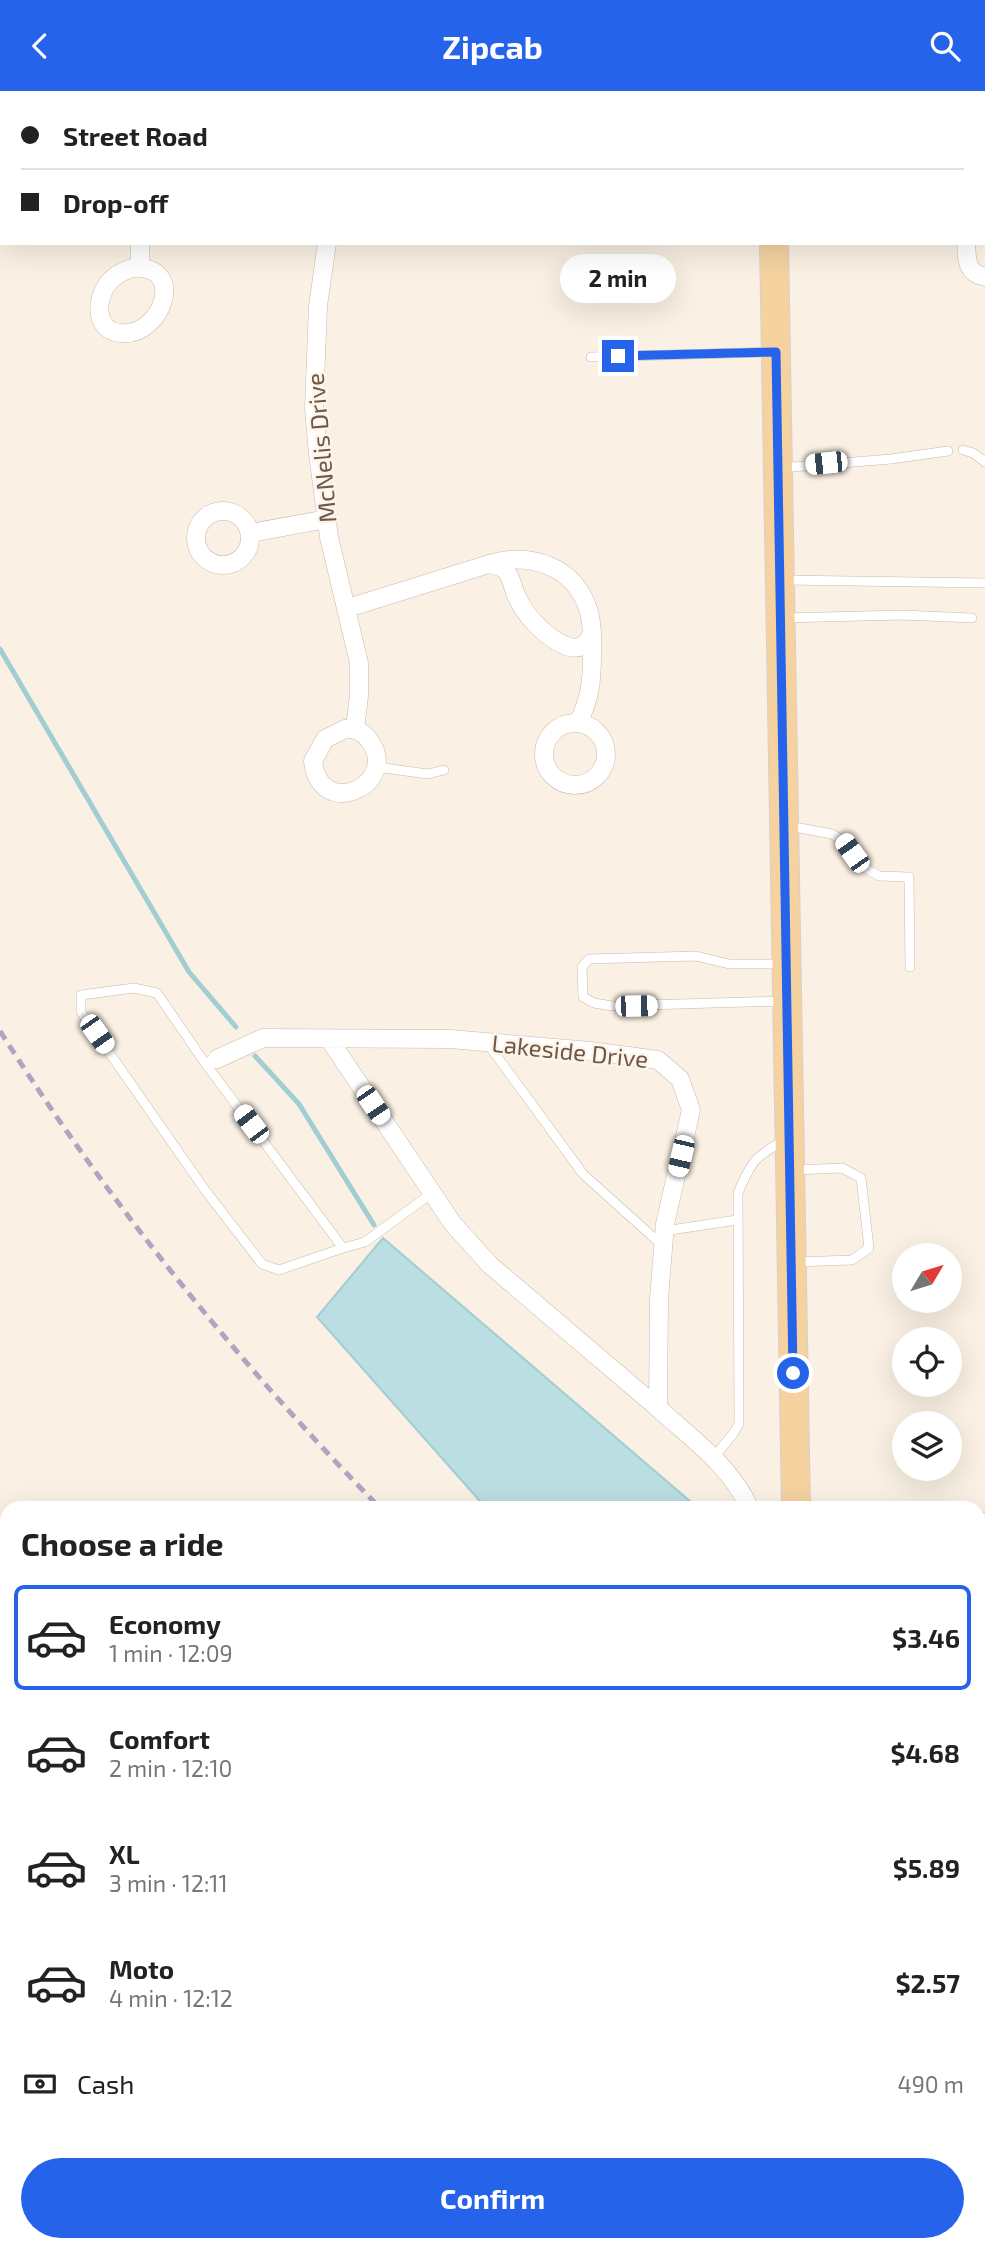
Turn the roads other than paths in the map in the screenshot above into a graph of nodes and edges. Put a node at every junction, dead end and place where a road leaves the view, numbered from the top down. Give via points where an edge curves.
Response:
1 (140, 245) edge
2 (327, 245) edge
3 (774, 245) edge
4 (966, 245) edge
5 (140, 267) dead end
6 (985, 278) edge
7 (776, 352) junction
8 (591, 357) dead end
9 (963, 450) dead end
10 (948, 451) dead end
11 (985, 462) edge
12 (778, 468) junction
13 (327, 519) junction
14 (250, 533) dead end
15 (489, 564) junction
16 (780, 580) junction
17 (985, 583) edge
18 (348, 608) junction
19 (781, 618) junction
20 (972, 618) dead end
21 (587, 640) junction
22 (578, 723) dead end
23 (355, 729) junction
24 (376, 767) junction
25 (444, 770) dead end
26 (784, 825) junction
27 (786, 964) junction
28 (910, 967) dead end
29 (787, 1000) junction
30 (329, 1039) junction
31 (487, 1043) junction
32 (211, 1061) junction
33 (789, 1137) junction
34 (790, 1170) junction
35 (432, 1193) junction
36 (737, 1220) junction
37 (664, 1238) junction
38 (343, 1248) junction
39 (792, 1262) junction
40 (658, 1408) junction
41 (713, 1458) junction
42 (746, 1501) edge
43 (796, 1501) edge

1 - 5 street
2 - 13 street, McNelis Drive via 317,319 314,408
3 - 7 main road
4 - 6 street via 967,264
7 - 8 lane
7 - 12 main road
9 - 11 lane
10 - 12 lane
12 - 16 main road
13 - 14 street
13 - 18 street, McNelis Drive
15 - 18 street
15 - 21 street via 511,577 525,611 545,633 571,648
15 - 21 street via 526,558 556,568 585,600 590,614
16 - 17 lane
16 - 19 main road
18 - 23 street, McNelis Drive via 359,663
19 - 20 lane
19 - 26 main road
21 - 22 street via 592,687
23 - 24 street via 372,744
23 - 24 street via 325,739 316,751 313,761 318,779 336,793 352,793 363,787
24 - 25 lane via 428,774
26 - 27 main road
26 - 28 lane via 832,834 860,865 879,876 909,877
27 - 29 main road
27 - 29 lane via 729,964 696,956 589,959 582,967 583,997 612,1006
29 - 33 main road
30 - 31 street, Lakeside Drive
30 - 32 street, Lakeside Drive via 263,1038
30 - 35 street
31 - 37 lane via 583,1174
31 - 37 street, Lakeside Drive via 658,1060 680,1079 691,1110
32 - 38 lane
32 - 38 lane via 157,993 134,988 81,995 81,1012 261,1264 279,1270
33 - 34 main road
33 - 36 lane via 760,1153 748,1169 738,1193
34 - 39 main road
34 - 39 lane via 842,1168 861,1178 869,1248 852,1260
35 - 38 lane via 365,1242
35 - 40 street via 490,1265
36 - 37 lane
36 - 41 lane via 739,1424
37 - 40 street, Lakeside Drive
39 - 43 main road
40 - 41 street
41 - 42 street via 740,1487

